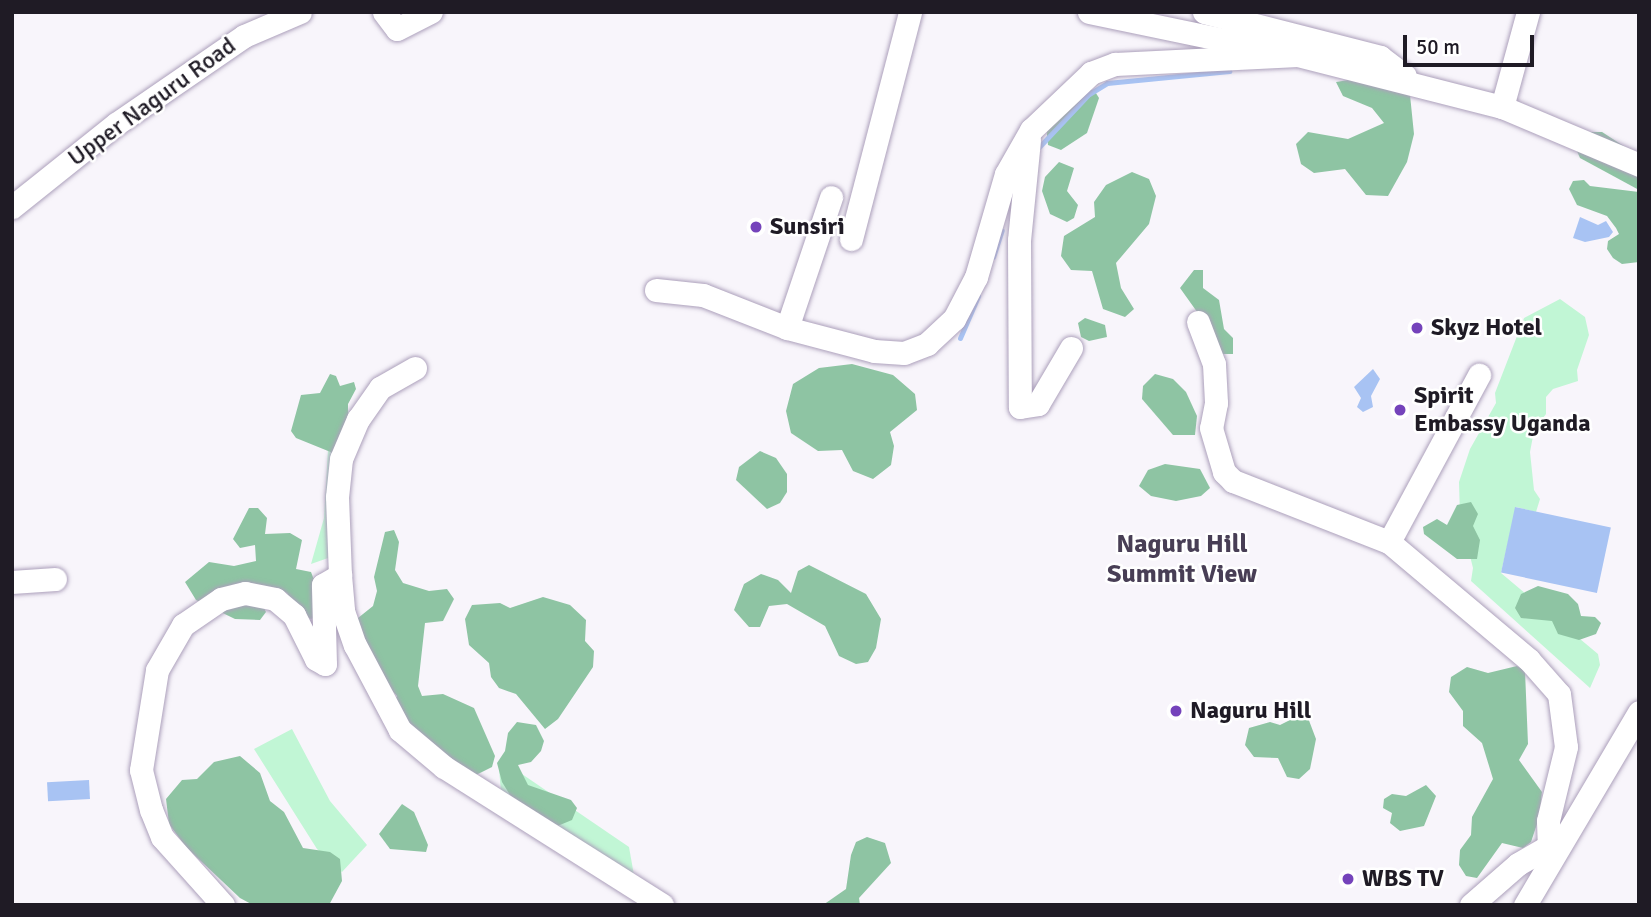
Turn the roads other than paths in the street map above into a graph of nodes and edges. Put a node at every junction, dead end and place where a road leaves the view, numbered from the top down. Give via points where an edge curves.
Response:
1 (300, 12) edge
2 (384, 12) edge
3 (431, 12) edge
4 (910, 12) edge
5 (1089, 12) edge
6 (1204, 12) edge
7 (1521, 14) edge
8 (1298, 55) junction
9 (1413, 83) junction
10 (1502, 107) junction
11 (1031, 130) junction
12 (1639, 164) edge
13 (831, 197) dead end
14 (12, 207) edge
15 (851, 239) dead end
16 (656, 290) dead end
17 (1198, 322) dead end
18 (787, 328) junction
19 (1071, 348) dead end
20 (415, 368) dead end
21 (1479, 375) dead end
22 (1389, 542) junction
23 (340, 575) junction
24 (54, 579) dead end
25 (12, 582) edge
26 (1639, 712) edge
27 (1552, 848) junction
28 (223, 905) edge
29 (662, 905) edge
30 (1471, 905) edge
31 (1525, 905) edge

1 - 14 street, Upper Naguru Road via 244,36 116,124
2 - 3 street via 397,29
4 - 15 street
5 - 8 street
6 - 9 street via 1380,57
7 - 10 street
8 - 9 street
8 - 11 street via 1115,64 1082,80
9 - 10 street
10 - 12 street
11 - 18 street via 1006,174 976,277 954,319 928,344 904,353 874,351
11 - 19 street via 1019,240 1020,407 1038,404
13 - 18 street
16 - 18 street via 702,295
17 - 22 street via 1214,364 1216,403 1211,428 1224,472 1233,481
20 - 23 street via 380,388 358,419 341,459 337,497
21 - 22 street
22 - 27 street via 1529,660 1559,694 1566,747 1551,799
23 - 28 street via 323,585 325,664 316,659 294,615 275,599 245,593 221,599 183,625 157,670 141,770 151,810 170,848
23 - 29 street via 343,611 355,645 400,730 448,771
24 - 25 street
26 - 27 street
27 - 30 street via 1518,864 1489,894
27 - 31 street

